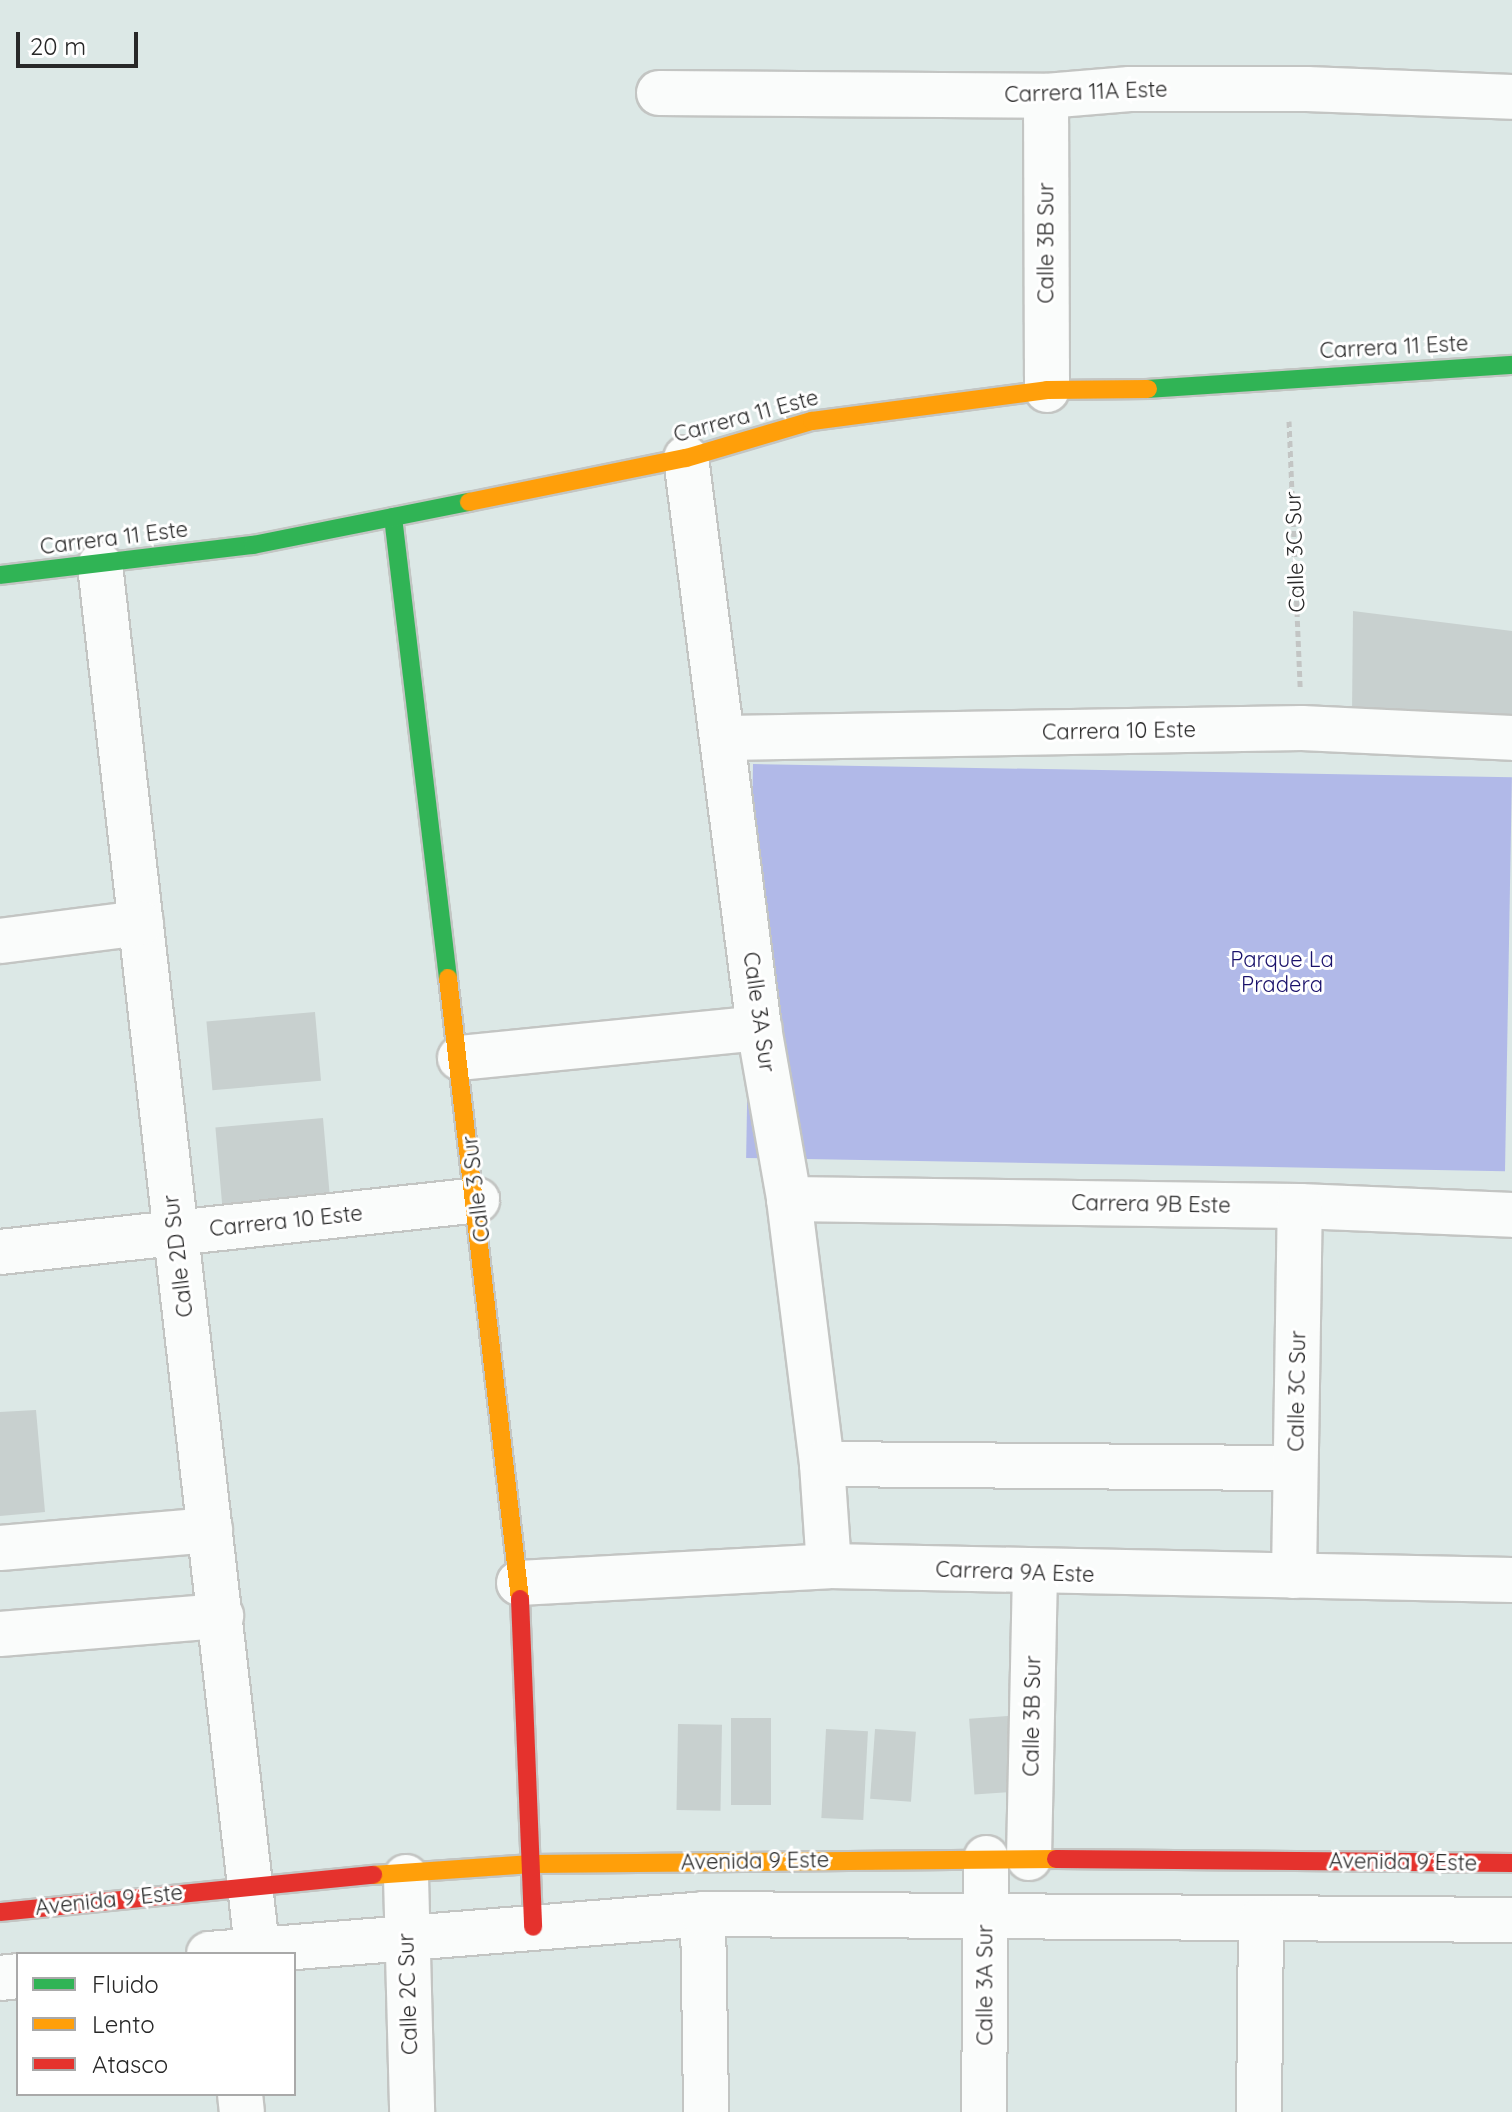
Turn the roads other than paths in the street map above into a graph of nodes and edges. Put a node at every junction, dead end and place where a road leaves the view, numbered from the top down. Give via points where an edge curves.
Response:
1 (659, 93) dead end
2 (1046, 96) junction
3 (1512, 97) edge
4 (1512, 365) edge
5 (1047, 390) junction
6 (686, 458) junction
7 (393, 517) junction
8 (100, 565) junction
9 (0, 575) edge
10 (726, 738) junction
11 (1512, 738) edge
12 (141, 923) junction
13 (0, 941) edge
14 (759, 1028) junction
15 (460, 1058) junction
16 (789, 1199) junction
17 (477, 1200) junction
18 (1300, 1206) junction
19 (1512, 1215) edge
20 (176, 1233) junction
21 (0, 1252) edge
22 (822, 1464) junction
23 (1295, 1468) junction
24 (210, 1530) junction
25 (0, 1548) edge
26 (829, 1566) junction
27 (1035, 1574) junction
28 (1294, 1576) junction
29 (1512, 1580) edge
30 (519, 1583) junction
31 (221, 1616) junction
32 (0, 1634) edge
33 (986, 1858) junction
34 (1029, 1858) junction
35 (1512, 1863) edge
36 (532, 1864) junction
37 (406, 1877) junction
38 (251, 1884) junction
39 (0, 1912) edge
40 (703, 1914) junction
41 (985, 1916) junction
42 (1261, 1920) junction
43 (1512, 1920) edge
44 (533, 1927) junction
45 (406, 1937) junction
46 (230, 1952) edge
47 (412, 2112) edge
48 (706, 2112) edge
49 (984, 2112) edge
50 (1259, 2112) edge

1 - 2 street, Carrera 11A Este
2 - 3 street, Carrera 11A Este via 1130,89 1307,89
2 - 5 street, Calle 3B Sur
4 - 5 street, Carrera 11 Este via 1287,376 1153,389
5 - 6 street, Carrera 11 Este via 812,421
6 - 7 street, Carrera 11 Este
6 - 10 street, Calle 3A Sur
7 - 8 street, Carrera 11 Este via 253,545
7 - 15 street, Calle 3 Sur
8 - 9 street, Carrera 11 Este
8 - 12 street, Calle 2D Sur
10 - 11 street, Carrera 10 Este via 1302,728
10 - 14 street, Calle 3A Sur
12 - 13 street
12 - 20 street, Calle 2D Sur
14 - 15 street
14 - 16 street, Calle 3A Sur
15 - 17 street, Calle 3 Sur
16 - 18 street, Carrera 9B Este
16 - 22 street, Calle 3A Sur
17 - 20 street, Carrera 10 Este
17 - 30 street, Calle 3 Sur
18 - 19 street, Carrera 9B Este
18 - 23 street, Calle 3C Sur
20 - 21 street, Carrera 10 Este
20 - 24 street, Calle 2D Sur
22 - 23 street
22 - 26 street, Calle 3A Sur
23 - 28 street, Calle 3C Sur
24 - 25 street
24 - 31 street, Calle 2D Sur
26 - 27 street, Carrera 9A Este
26 - 30 street, Carrera 9A Este
27 - 28 street, Carrera 9A Este
27 - 34 street, Calle 3B Sur
28 - 29 street, Carrera 9A Este
30 - 36 street, Calle 3 Sur
31 - 32 street
31 - 38 street, Calle 2D Sur
33 - 34 street, Avenida 9 Este
33 - 36 street, Avenida 9 Este
33 - 41 street, Calle 3A Sur
34 - 35 street, Avenida 9 Este
36 - 37 street, Avenida 9 Este
36 - 44 street, Calle 3 Sur
37 - 38 street, Avenida 9 Este
37 - 45 street, Calle 2C Sur
38 - 39 street, Avenida 9 Este
38 - 46 street, Calle 2D Sur
40 - 41 street
40 - 44 street
40 - 48 street
41 - 42 street
41 - 49 street, Calle 3A Sur
42 - 43 street
42 - 50 street
44 - 45 street
45 - 46 street
45 - 47 street, Calle 2C Sur

